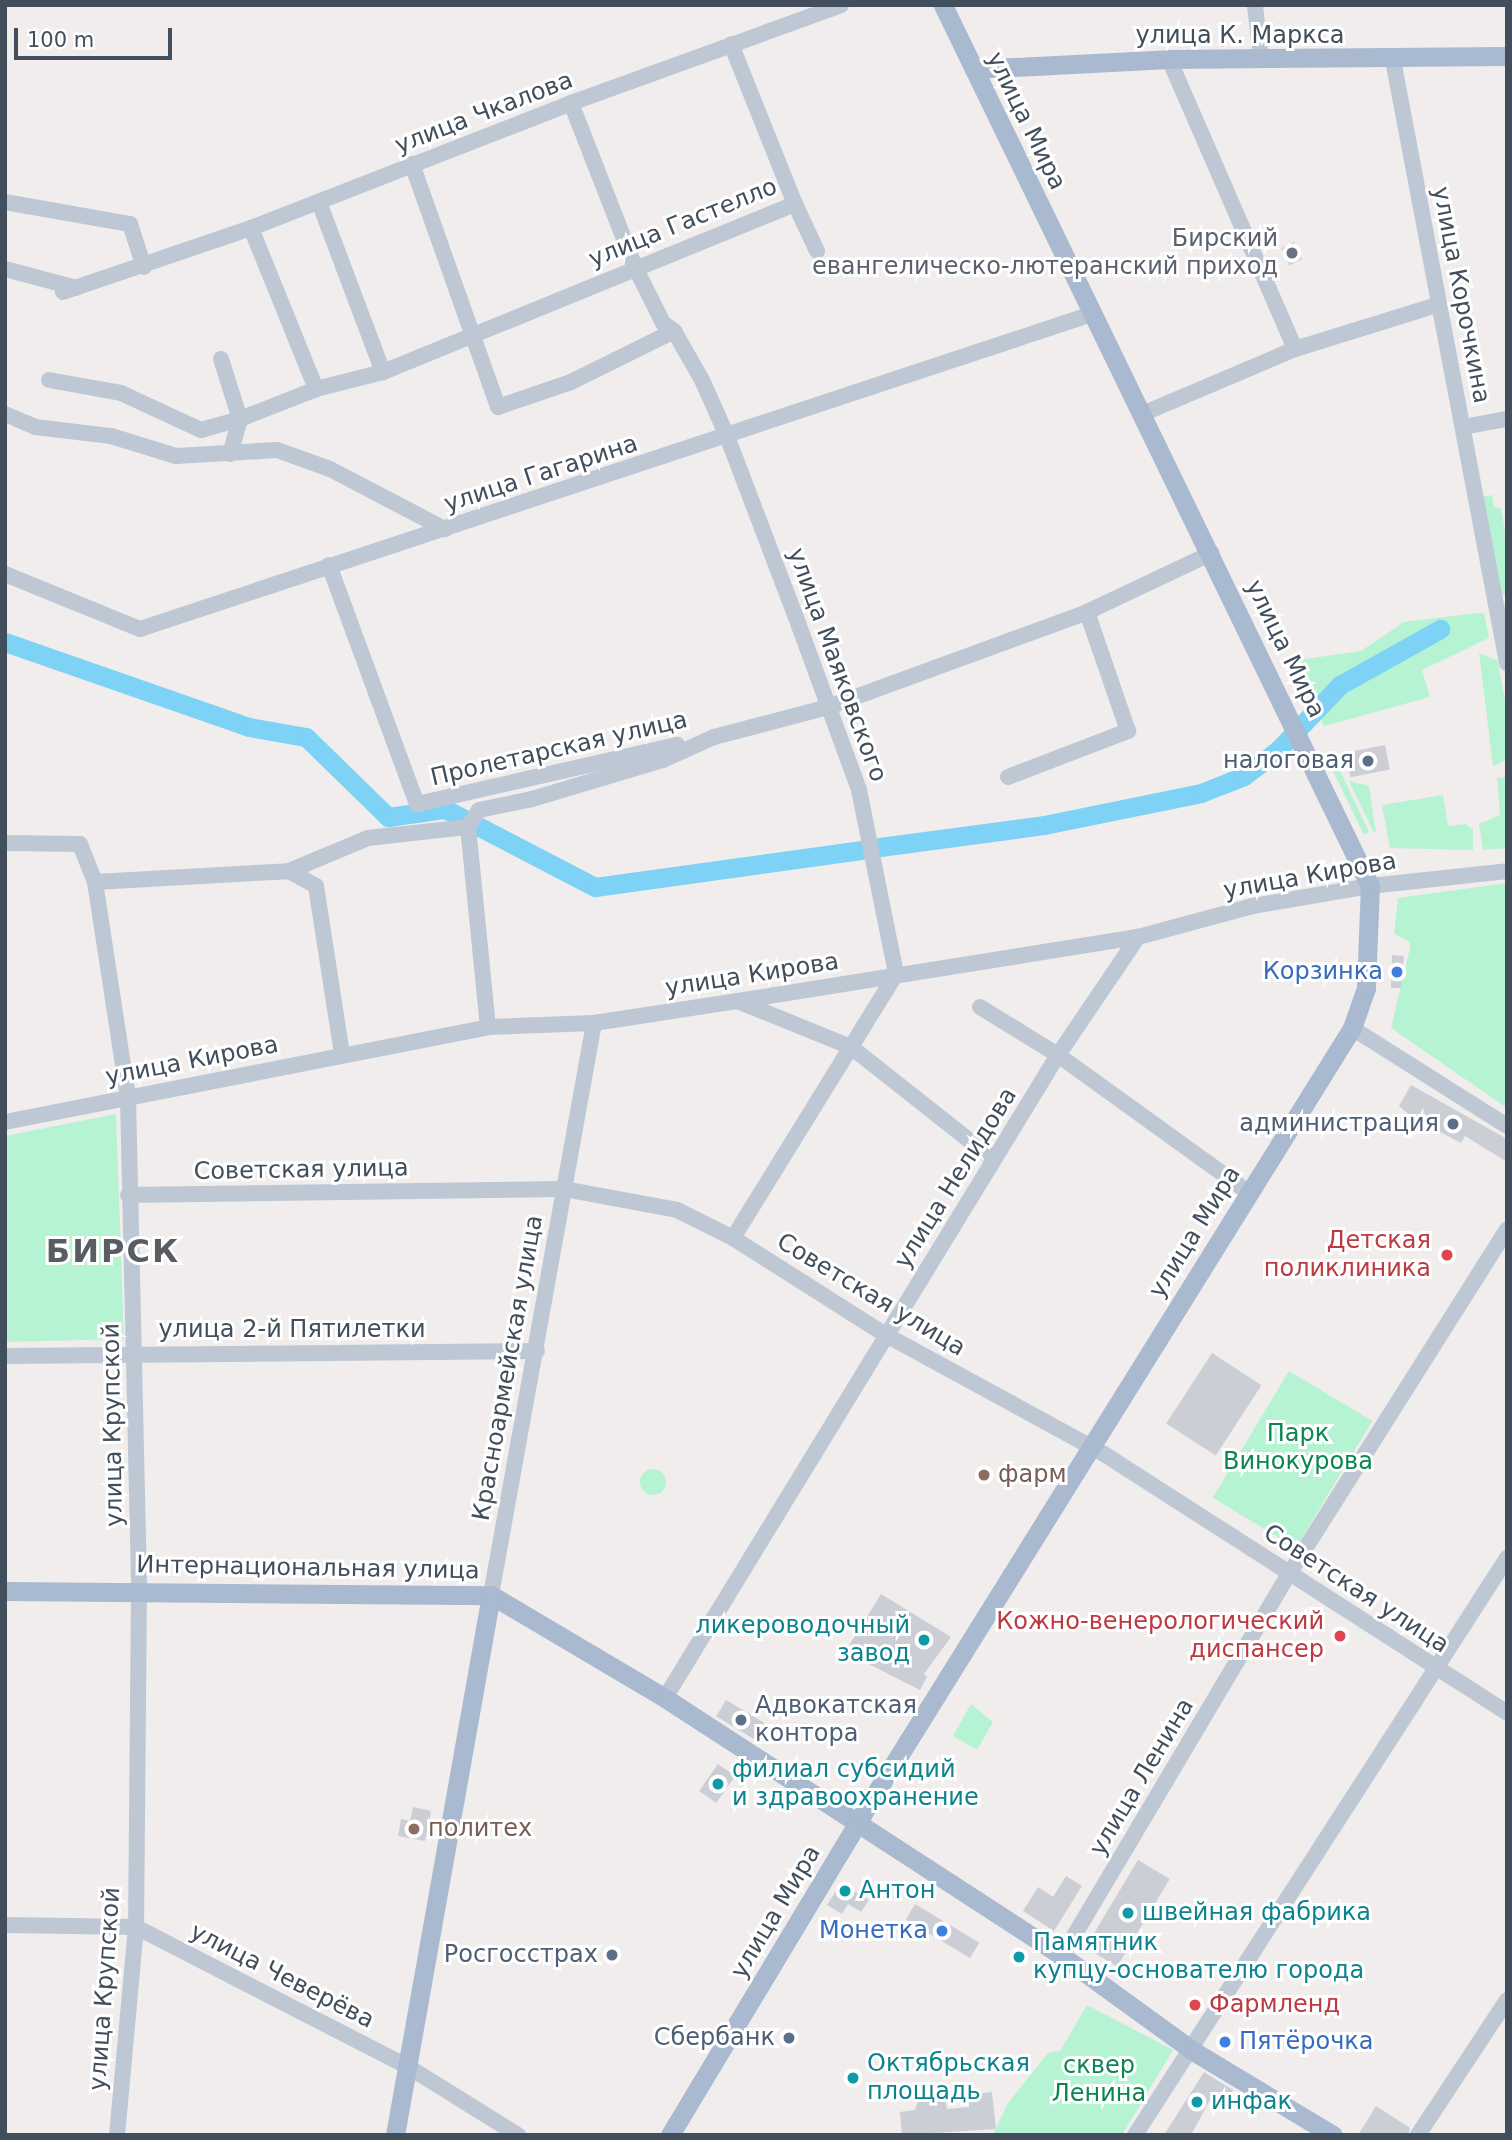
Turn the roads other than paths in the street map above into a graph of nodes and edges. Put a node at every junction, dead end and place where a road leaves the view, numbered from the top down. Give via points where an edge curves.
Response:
1 (841, 5) edge
2 (943, 5) edge
3 (1255, 5) edge
4 (731, 44) junction
5 (1507, 56) edge
6 (1169, 59) junction
7 (1261, 60) junction
8 (1393, 60) junction
9 (974, 69) junction
10 (571, 103) junction
11 (412, 164) junction
12 (5, 202) edge
13 (319, 202) junction
14 (795, 204) junction
15 (251, 228) junction
16 (817, 251) dead end
17 (144, 267) junction
18 (635, 267) junction
19 (5, 269) edge
20 (1437, 305) junction
21 (1092, 314) junction
22 (674, 331) junction
23 (469, 336) junction
24 (1295, 349) junction
25 (221, 359) dead end
26 (383, 372) junction
27 (49, 380) dead end
28 (316, 389) junction
29 (5, 414) edge
30 (1142, 414) junction
31 (240, 419) junction
32 (1507, 419) edge
33 (1463, 426) junction
34 (727, 436) junction
35 (230, 454) junction
36 (445, 529) junction
37 (1212, 553) junction
38 (329, 565) junction
39 (5, 574) edge
40 (1087, 612) junction
41 (1507, 663) edge
42 (828, 707) junction
43 (714, 737) junction
44 (1008, 777) dead end
45 (468, 827) junction
46 (5, 843) edge
47 (289, 871) junction
48 (1507, 871) edge
49 (95, 881) junction
50 (1370, 886) junction
51 (1138, 937) junction
52 (896, 974) junction
53 (738, 1001) junction
54 (980, 1007) dead end
55 (594, 1023) junction
56 (488, 1027) junction
57 (1352, 1028) junction
58 (851, 1047) junction
59 (342, 1054) junction
60 (1058, 1055) junction
61 (128, 1097) junction
62 (5, 1122) edge
63 (1507, 1126) edge
64 (993, 1160) junction
65 (564, 1189) junction
66 (1249, 1193) junction
67 (128, 1195) junction
68 (1507, 1229) edge
69 (733, 1238) junction
70 (886, 1335) junction
71 (537, 1351) junction
72 (135, 1354) junction
73 (5, 1356) edge
74 (1089, 1448) junction
75 (1507, 1559) edge
76 (1290, 1571) junction
77 (139, 1589) junction
78 (5, 1591) edge
79 (491, 1595) junction
80 (1438, 1669) junction
81 (665, 1698) junction
82 (1507, 1713) edge
83 (856, 1825) junction
84 (5, 1925) edge
85 (136, 1927) junction
86 (1062, 1956) junction
87 (1507, 2000) edge
88 (1193, 2050) junction
89 (407, 2066) junction
90 (117, 2135) edge
91 (395, 2135) edge
92 (518, 2135) edge
93 (670, 2135) edge
94 (1135, 2135) edge
95 (1333, 2135) edge
96 (1418, 2135) edge

1 - 4 street, улица Чкалова
2 - 9 main road, улица Мира
3 - 7 street
4 - 10 street, улица Чкалова
4 - 14 street, улица Гастелло
5 - 8 main road, улица К. Маркса
6 - 7 main road, улица К. Маркса
6 - 9 main road, улица К. Маркса
6 - 24 street
7 - 8 main road, улица К. Маркса
8 - 20 street, улица Корочкина
9 - 21 main road, улица Мира
10 - 11 street, улица Чкалова
10 - 18 street, улица Маяковского
11 - 13 street, улица Чкалова
11 - 23 street
12 - 17 street via 130,224
13 - 15 street, улица Чкалова
13 - 26 street
14 - 16 street
14 - 18 street, улица Гастелло
15 - 17 street, улица Чкалова
15 - 28 street
17 - 19 street, улица Чкалова via 71,290
18 - 22 street, улица Маяковского via 663,323
18 - 23 street, улица Гастелло
20 - 24 street
20 - 33 street, улица Корочкина
21 - 30 main road, улица Мира
21 - 34 street, улица Гагарина
22 - 23 street via 571,382 498,407
22 - 34 street, улица Маяковского
23 - 26 street, улица Гастелло
24 - 30 street
25 - 31 street
26 - 28 street, улица Гастелло
27 - 31 street, улица Гастелло via 121,393 201,430
28 - 31 street, улица Гастелло
29 - 35 street via 36,427 111,436 176,456
30 - 37 main road, улица Мира
31 - 35 street
32 - 33 street
33 - 41 street, улица Корочкина
34 - 36 street, улица Гагарина
34 - 42 street, улица Маяковского
35 - 36 street via 277,450 330,469
36 - 38 street, улица Гагарина
37 - 40 street, Пролетарская улица
37 - 50 main road, улица Мира
38 - 39 street, улица Гагарина via 140,629
38 - 43 street, Пролетарская улица via 417,804
40 - 42 street, Пролетарская улица
40 - 44 street via 1128,731
42 - 43 street, Пролетарская улица
42 - 52 street, улица Маяковского via 859,790
43 - 45 street, Пролетарская улица via 663,760 479,810
45 - 47 street via 368,838
45 - 56 street
46 - 49 street, улица Крупской via 80,844
47 - 49 street
47 - 59 street via 308,877 316,887
48 - 50 street, улица Кирова
49 - 61 street, улица Крупской
50 - 51 street, улица Кирова via 1253,906
50 - 57 main road, улица Мира via 1366,988
51 - 52 street, улица Кирова
51 - 60 street, улица Нелидова
52 - 53 street, улица Кирова
52 - 58 street
53 - 55 street, улица Кирова
53 - 58 street
54 - 60 street
55 - 56 street, улица Кирова
55 - 65 street, Красноармейская улица
56 - 59 street, улица Кирова
57 - 63 street
57 - 66 main road, улица Мира
58 - 64 street
58 - 69 street
59 - 61 street, улица Кирова
60 - 64 street, улица Нелидова
60 - 66 street
61 - 62 street, улица Кирова
61 - 67 street, улица Крупской
64 - 70 street, улица Нелидова
65 - 67 street, Советская улица
65 - 69 street, Советская улица via 677,1210
65 - 71 street, Красноармейская улица
66 - 74 main road, улица Мира
67 - 72 street, улица Крупской
68 - 76 street, улица Ленина
69 - 70 street, Советская улица
70 - 74 street, Советская улица
70 - 81 street, улица Нелидова
71 - 72 street, улица 2-й Пятилетки
71 - 79 street, Красноармейская улица
72 - 73 street, улица 2-й Пятилетки
72 - 77 street, улица Крупской
74 - 76 street, Советская улица
74 - 83 main road, улица Мира
75 - 80 street
76 - 80 street, Советская улица
76 - 86 street, улица Ленина
77 - 78 main road, Интернациональная улица
77 - 79 main road, Интернациональная улица
77 - 85 street, улица Крупской
79 - 81 main road, Интернациональная улица
79 - 89 main road, Красноармейская улица
80 - 82 street, Советская улица
80 - 88 street
81 - 83 main road, Интернациональная улица
83 - 86 main road, Интернациональная улица
83 - 93 main road, улица Мира
84 - 85 street, улица Чеверёва
85 - 89 street, улица Чеверёва
85 - 90 street, улица Крупской
86 - 88 main road, Интернациональная улица
87 - 96 street
88 - 94 street
88 - 95 main road, Интернациональная улица
89 - 91 main road, Красноармейская улица
89 - 92 street, улица Чеверёва

